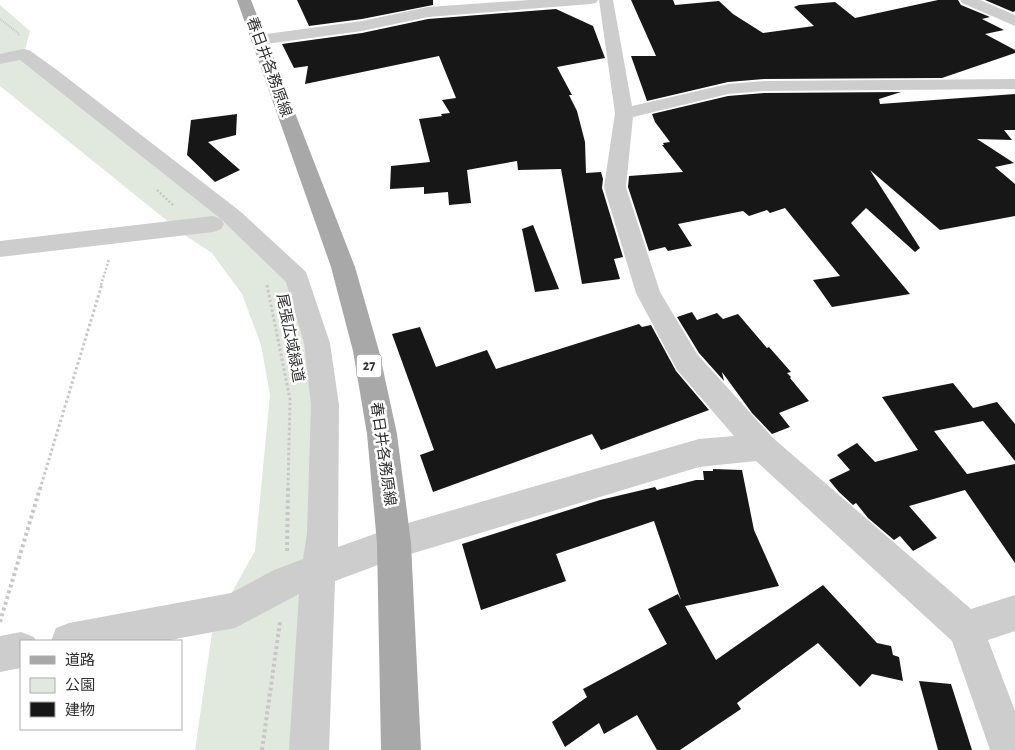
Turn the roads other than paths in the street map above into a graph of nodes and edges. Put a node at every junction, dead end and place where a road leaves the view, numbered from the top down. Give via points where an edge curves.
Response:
1 (244, 0) edge
2 (591, 0) edge
3 (606, 0) edge
4 (967, 0) edge
5 (1015, 21) edge
6 (259, 40) junction
7 (0, 59) edge
8 (1015, 84) edge
9 (624, 113) junction
10 (213, 224) road end
11 (0, 249) edge
12 (762, 447) junction
13 (394, 543) junction
14 (302, 576) junction
15 (1015, 613) edge
16 (966, 629) junction
17 (74, 640) edge
18 (20, 650) edge
19 (0, 654) edge
20 (309, 750) edge
21 (401, 750) edge
22 (1010, 750) edge

1 - 6 main road, 春日井各務原線 / 27
2 - 6 street via 428,12 362,26
3 - 9 street
4 - 5 street
6 - 13 main road, 春日井各務原線 / 27 via 343,267 366,351 382,434
7 - 14 street via 23,54 51,74 233,217 297,278 317,343 325,405 323,533
8 - 9 street via 764,86 728,89
9 - 12 street via 615,187 648,293 687,362
10 - 11 street
12 - 13 street via 699,453
12 - 16 street
13 - 14 street
13 - 21 main road, 春日井各務原線 / 27
14 - 17 street via 235,610
14 - 20 street
15 - 16 street
16 - 22 street
18 - 19 street

